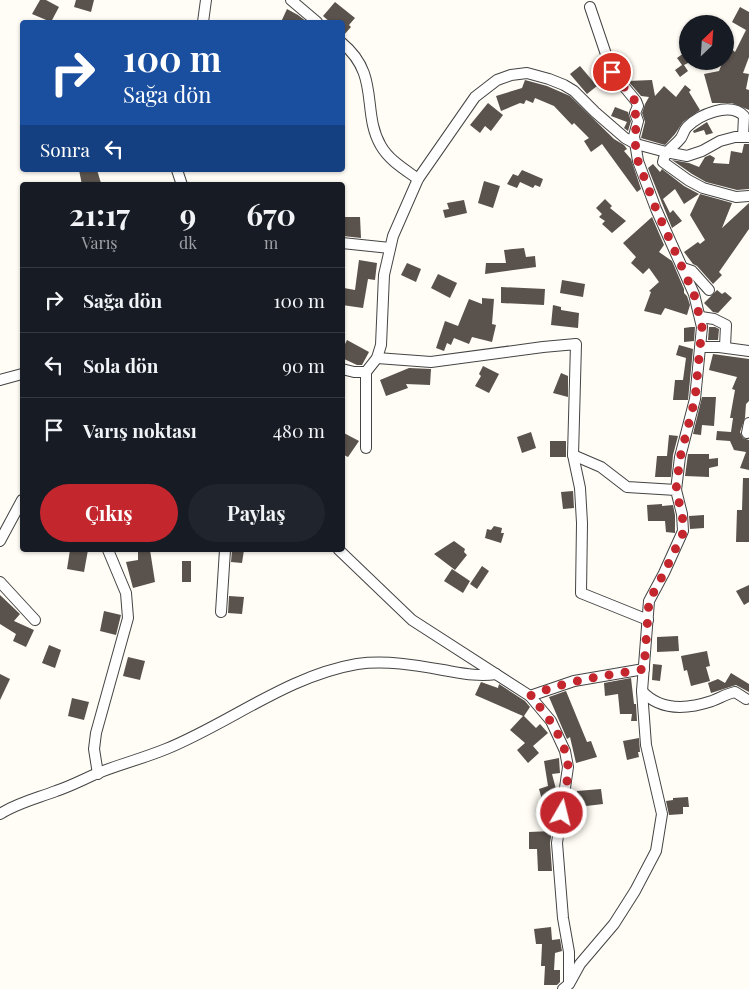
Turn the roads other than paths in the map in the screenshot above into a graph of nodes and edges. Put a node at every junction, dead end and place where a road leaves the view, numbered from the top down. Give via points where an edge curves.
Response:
1 (206, 0) edge
2 (291, 0) edge
3 (590, 7) dead end
4 (203, 20) edge
5 (311, 20) edge
6 (345, 46) edge
7 (746, 137) edge
8 (636, 144) junction
9 (666, 152) junction
10 (418, 179) junction
11 (749, 196) edge
12 (345, 243) edge
13 (390, 248) junction
14 (683, 268) junction
15 (696, 301) junction
16 (701, 316) junction
17 (700, 347) junction
18 (725, 347) junction
19 (749, 351) edge
20 (378, 358) junction
21 (345, 370) edge
22 (366, 372) junction
23 (20, 375) edge
24 (0, 380) edge
25 (366, 448) dead end
26 (573, 455) junction
27 (676, 490) junction
28 (20, 504) edge
29 (0, 541) edge
30 (109, 552) edge
31 (225, 552) edge
32 (341, 552) edge
33 (0, 582) edge
34 (221, 612) dead end
35 (35, 620) dead end
36 (648, 620) junction
37 (644, 669) junction
38 (496, 674) junction
39 (642, 691) junction
40 (530, 696) junction
41 (746, 699) dead end
42 (98, 774) junction
43 (0, 814) edge
44 (567, 987) edge

1 - 4 street
2 - 5 street
3 - 8 street via 612,72 638,106 635,113 638,121 634,136
6 - 10 street via 356,58 368,84 374,129 380,145 399,166
7 - 9 street via 720,141 702,152 687,156
7 - 9 street via 744,116 736,111 720,110 710,112 687,127 682,137
8 - 9 street
8 - 10 street via 564,85 528,74 512,76 497,80 475,97
8 - 14 street via 644,180
9 - 11 street via 663,162 694,184 736,197
10 - 13 street
12 - 13 street
13 - 20 street via 384,275
14 - 15 street
14 - 15 street via 692,271 711,288
15 - 16 street
16 - 17 street
16 - 18 street via 726,325
17 - 18 street
17 - 27 street via 695,399 680,458
18 - 19 street
20 - 22 street
20 - 26 street via 430,362 576,344
21 - 22 street
22 - 25 street
23 - 24 street
26 - 27 street via 601,467 627,488
26 - 36 street via 580,488 581,593
27 - 36 street via 684,531 649,601
28 - 29 street
30 - 42 street via 126,593 128,618 96,733 94,749
31 - 34 street
32 - 38 street via 412,620
33 - 35 street
36 - 37 street
37 - 39 street
37 - 40 street via 574,681
38 - 40 street
38 - 42 street via 469,675 388,662 357,664 328,671 273,694 220,724 167,748
39 - 41 street via 659,704 676,708 691,707 735,692
39 - 44 street via 646,745 662,814 656,851 614,924 580,964
40 - 44 street via 551,721 565,751 568,767 558,843 563,918 569,952
42 - 43 street

